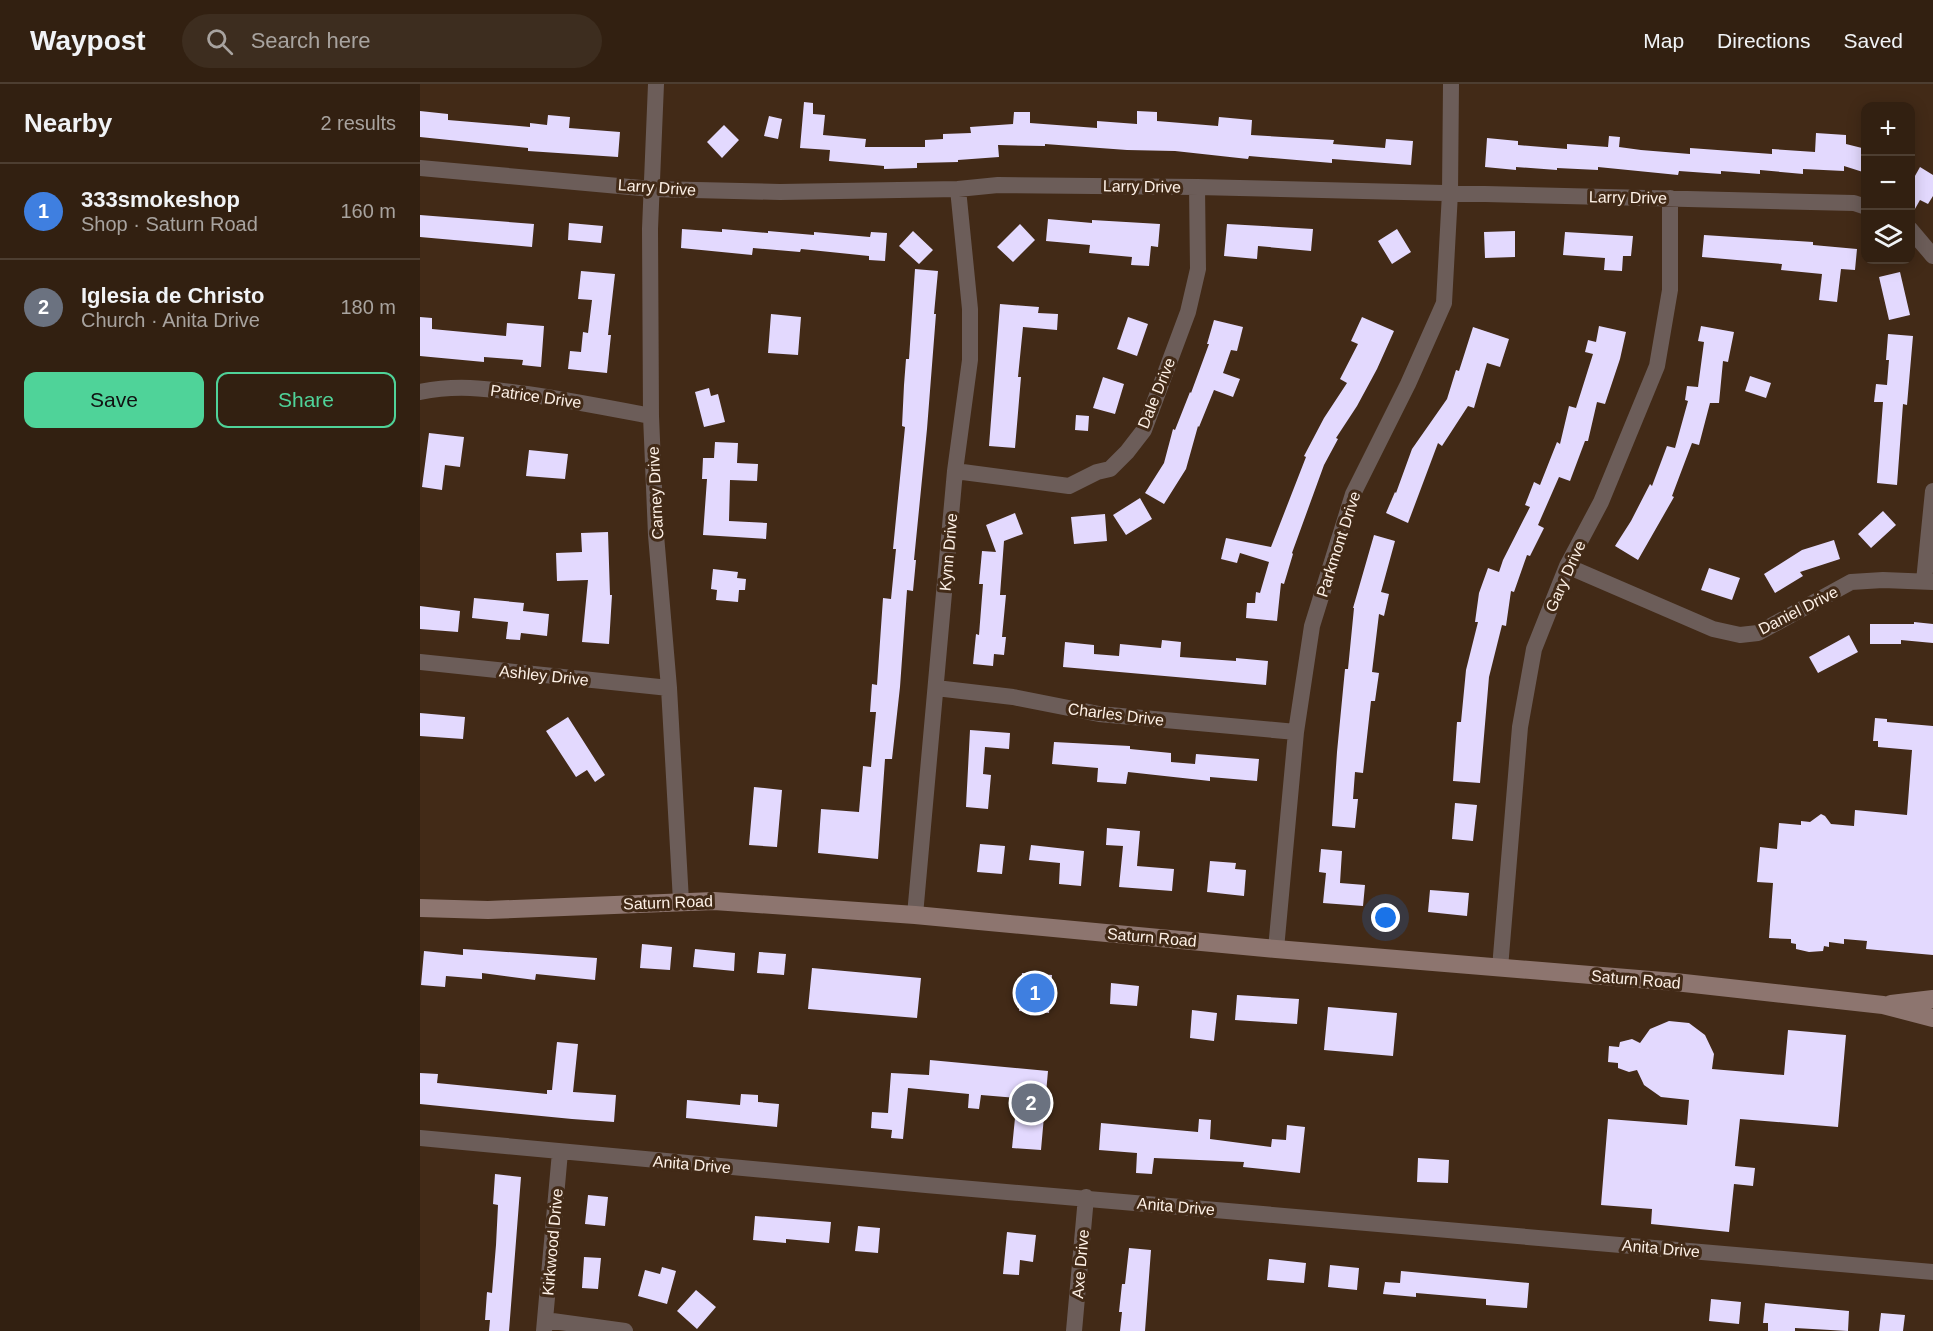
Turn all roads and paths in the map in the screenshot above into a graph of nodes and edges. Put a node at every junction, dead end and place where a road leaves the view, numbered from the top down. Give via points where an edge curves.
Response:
1 (656, 84) edge
2 (1451, 84) edge
3 (420, 168) edge
4 (1197, 187) junction
5 (652, 189) junction
6 (958, 189) junction
7 (1450, 193) junction
8 (1670, 198) junction
9 (1861, 205) edge
10 (1915, 235) edge
11 (1933, 256) edge
12 (420, 392) edge
13 (651, 417) junction
14 (955, 471) junction
15 (1933, 491) edge
16 (1566, 566) junction
17 (1929, 582) edge
18 (420, 662) edge
19 (669, 688) junction
20 (936, 688) junction
21 (1296, 732) junction
22 (681, 901) junction
23 (420, 908) edge
24 (915, 915) junction
25 (1276, 949) junction
26 (1500, 968) junction
27 (1933, 999) edge
28 (1883, 1005) junction
29 (1933, 1018) edge
30 (420, 1138) edge
31 (560, 1152) junction
32 (1086, 1197) junction
33 (1933, 1272) edge
34 (544, 1325) edge
35 (625, 1331) edge
36 (1074, 1331) edge

1 - 5 street, Carney Drive
2 - 7 street, Parkmont Drive
3 - 5 street, Larry Drive
4 - 6 street, Larry Drive via 998,185
4 - 7 street, Larry Drive
4 - 14 street, Dale Drive via 1198,269 1188,312 1144,430 1127,452 1110,469 1069,486
5 - 6 street, Larry Drive
5 - 13 street, Carney Drive
6 - 14 street, Kynn Drive via 970,309 970,360
7 - 8 street, Larry Drive
7 - 21 street, Parkmont Drive via 1444,303 1353,494 1312,626
8 - 9 street, Larry Drive
8 - 16 street, Gary Drive via 1670,290 1658,366 1601,502
10 - 11 street
12 - 13 street, Patrice Drive via 469,386
13 - 19 street, Carney Drive
14 - 20 street, Kynn Drive
15 - 17 street
16 - 17 street, Daniel Drive via 1713,629 1740,635 1758,633 1851,582
16 - 26 street, Gary Drive via 1534,650 1520,727
18 - 19 street, Ashley Drive
19 - 22 street, Carney Drive
20 - 21 street, Charles Drive via 1013,697 1099,714
20 - 24 street, Kynn Drive
21 - 25 street, Parkmont Drive
22 - 23 street, Saturn Road via 488,910
22 - 24 street, Saturn Road
24 - 25 street, Saturn Road
25 - 26 street, Saturn Road
26 - 28 street, Saturn Road
27 - 28 street, Saturn Road
28 - 29 street, Saturn Road
30 - 31 street, Anita Drive
31 - 32 street, Anita Drive
31 - 34 street, Kirkwood Drive
32 - 33 street, Anita Drive
32 - 36 street, Axe Drive
34 - 35 street

